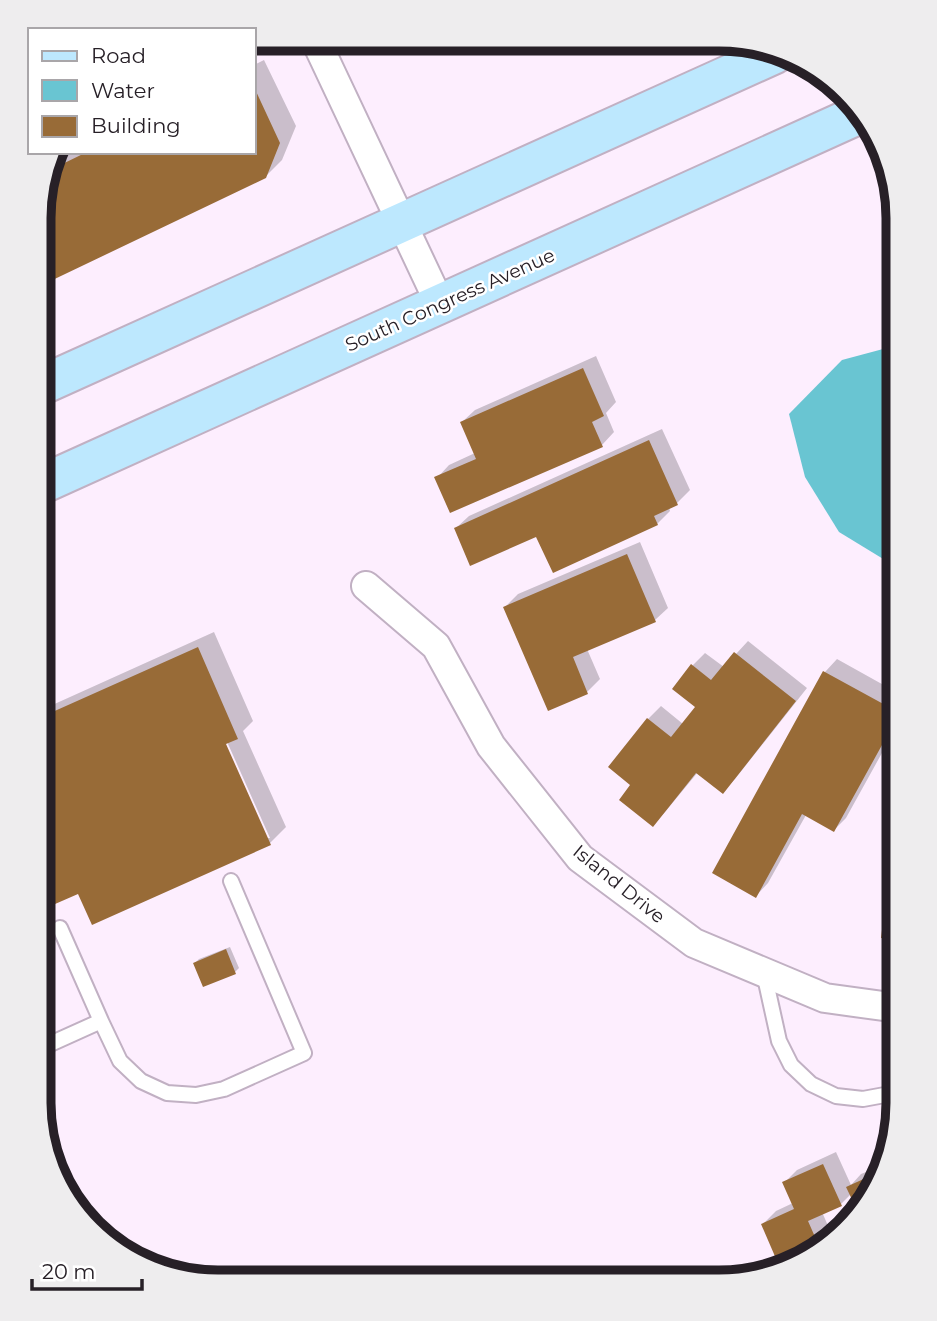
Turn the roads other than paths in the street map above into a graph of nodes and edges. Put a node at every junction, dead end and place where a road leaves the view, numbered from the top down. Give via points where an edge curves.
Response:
1 (321, 51) edge
2 (767, 58) edge
3 (853, 117) edge
4 (402, 222) junction
5 (440, 304) junction
6 (51, 381) edge
7 (51, 480) edge
8 (366, 586) dead end
9 (231, 881) dead end
10 (60, 928) dead end
11 (764, 973) junction
12 (886, 1006) edge
13 (101, 1021) junction
14 (51, 1044) edge
15 (886, 1095) edge

1 - 4 street
2 - 4 main road
3 - 5 main road, South Congress Avenue
4 - 5 street
4 - 6 main road
5 - 7 main road, South Congress Avenue
8 - 11 street, Island Drive via 436,646 491,746 580,858 694,943
9 - 13 lane via 304,1053 224,1089 196,1096 167,1093 141,1081 120,1062
10 - 13 lane
11 - 12 street, Island Drive via 824,998
11 - 15 lane via 779,1041 791,1065 811,1084 836,1096 863,1099
13 - 14 lane

